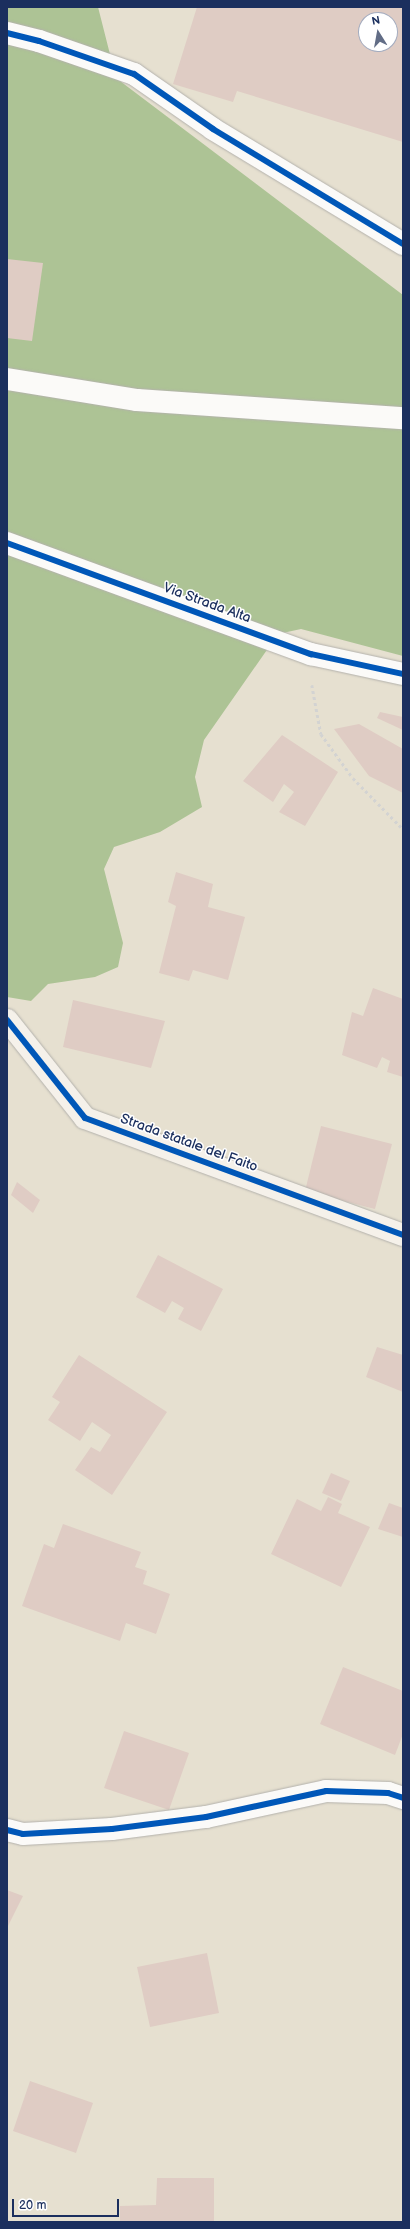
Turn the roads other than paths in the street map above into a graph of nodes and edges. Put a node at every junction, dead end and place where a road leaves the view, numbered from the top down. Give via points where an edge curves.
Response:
1 (7, 33) edge
2 (403, 244) edge
3 (7, 379) edge
4 (403, 418) edge
5 (7, 543) edge
6 (403, 674) edge
7 (7, 1020) edge
8 (403, 1235) edge
9 (403, 1798) edge
10 (7, 1830) edge

1 - 2 street via 39,41 134,74 213,129
3 - 4 street via 137,400
5 - 6 street, Via Strada Alta via 311,654
7 - 8 street, Strada statale del Faito via 86,1118
9 - 10 street via 388,1793 326,1791 206,1817 112,1829 23,1834

